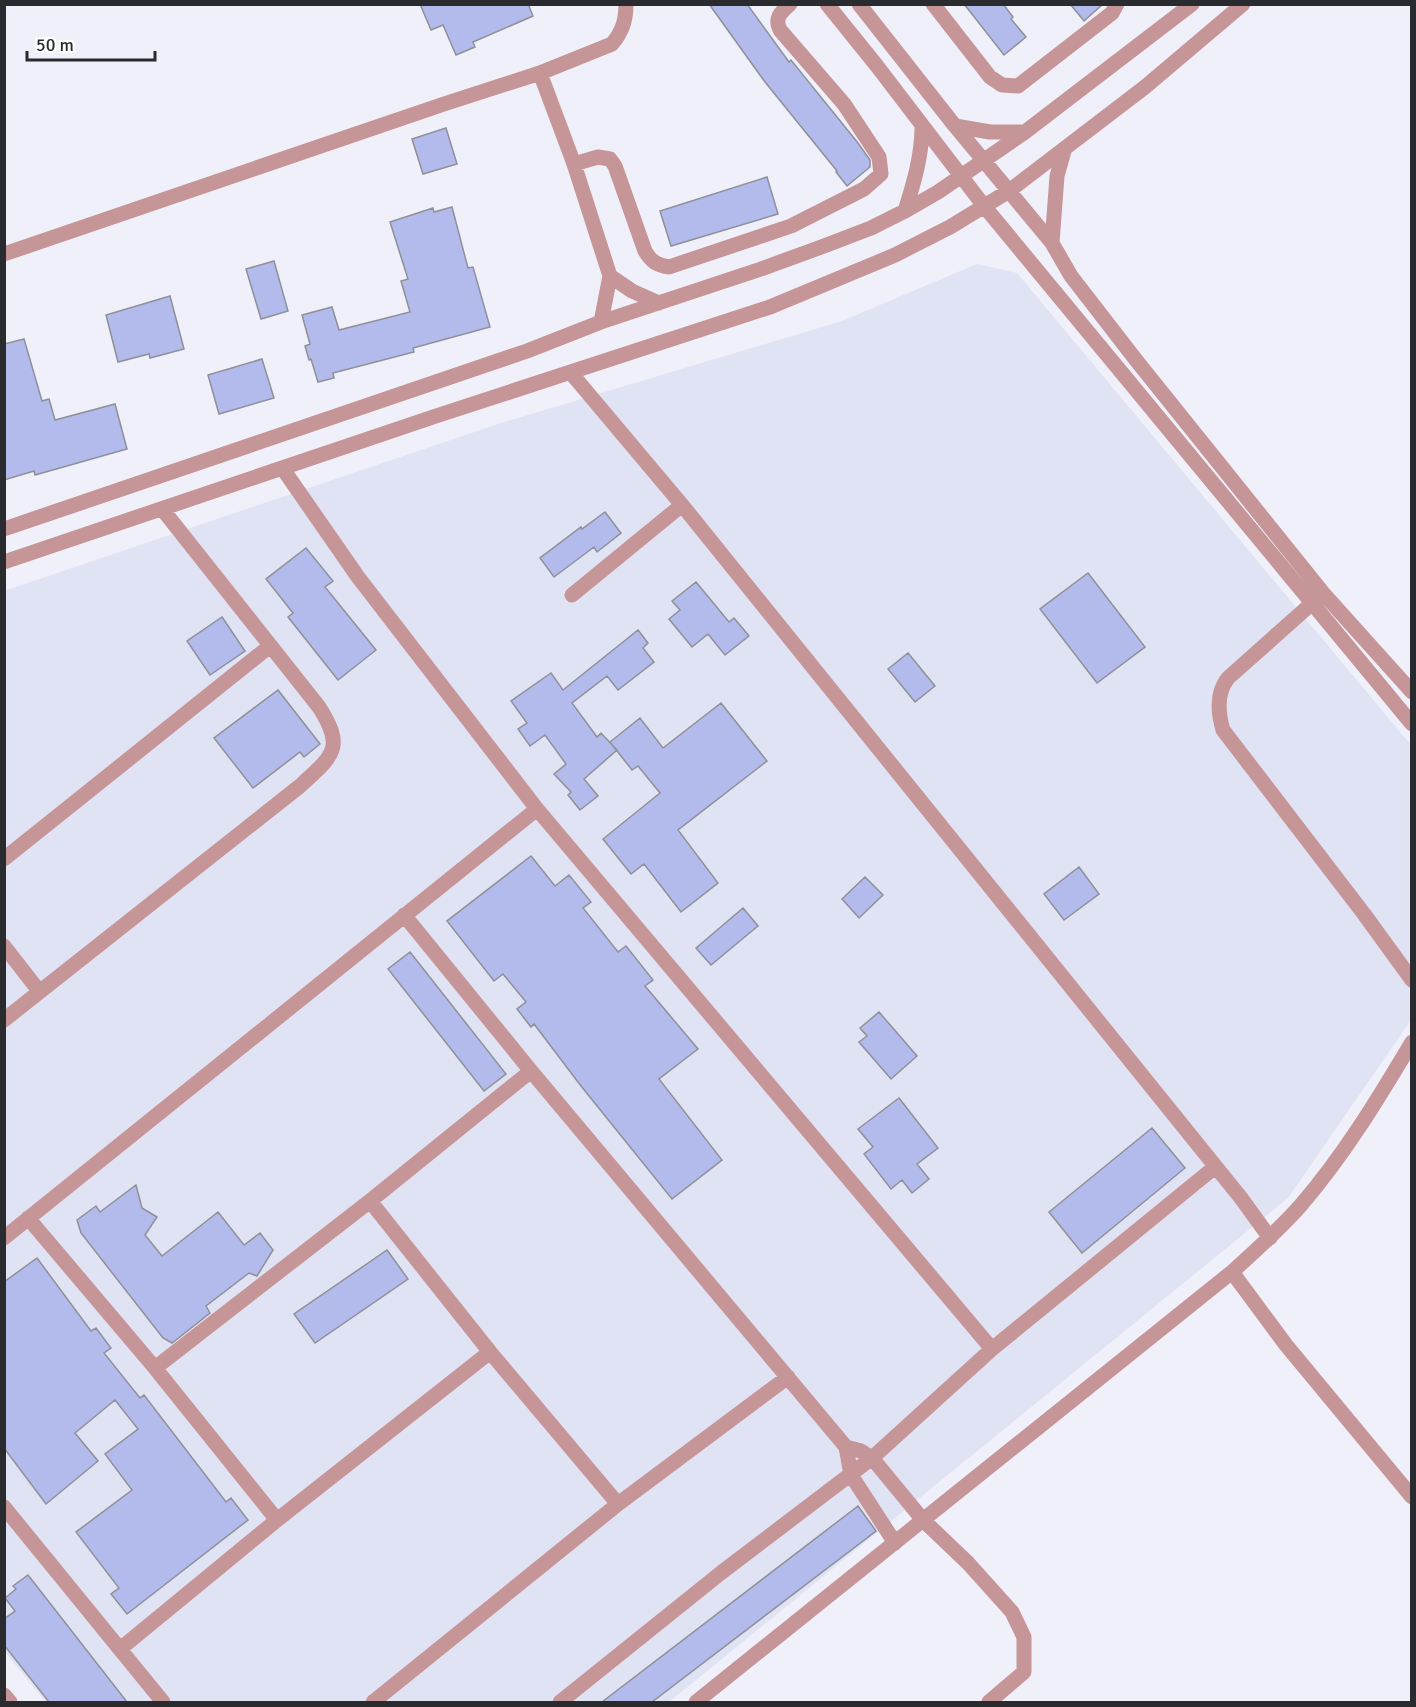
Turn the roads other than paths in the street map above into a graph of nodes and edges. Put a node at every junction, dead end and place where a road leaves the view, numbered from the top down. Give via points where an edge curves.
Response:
1 (626, 4) edge
2 (790, 4) edge
3 (828, 4) edge
4 (859, 4) edge
5 (933, 4) edge
6 (1117, 4) edge
7 (1243, 4) edge
8 (1183, 7) edge
9 (540, 74) junction
10 (922, 126) junction
11 (955, 126) junction
12 (1025, 132) junction
13 (1064, 151) junction
14 (985, 160) junction
15 (574, 164) junction
16 (961, 176) junction
17 (1009, 191) junction
18 (984, 206) junction
19 (904, 211) junction
20 (1052, 243) junction
21 (4, 254) edge
22 (610, 276) junction
23 (659, 303) junction
24 (601, 322) junction
25 (571, 373) junction
26 (1222, 465) junction
27 (283, 469) junction
28 (1206, 475) junction
29 (682, 505) junction
30 (163, 510) junction
31 (4, 529) edge
32 (7, 557) edge
33 (1323, 593) junction
34 (572, 595) dead end
35 (1312, 604) junction
36 (270, 646) junction
37 (1412, 692) edge
38 (1412, 724) edge
39 (537, 809) junction
40 (4, 860) edge
41 (404, 915) junction
42 (4, 946) edge
43 (1412, 980) edge
44 (39, 991) junction
45 (4, 1020) edge
46 (1412, 1042) edge
47 (531, 1071) junction
48 (1215, 1167) junction
49 (370, 1201) junction
50 (28, 1218) junction
51 (4, 1238) edge
52 (1270, 1238) junction
53 (1232, 1272) junction
54 (992, 1349) junction
55 (490, 1352) junction
56 (155, 1368) junction
57 (788, 1377) junction
58 (846, 1447) junction
59 (872, 1458) junction
60 (851, 1475) junction
61 (1412, 1497) edge
62 (618, 1504) junction
63 (4, 1507) edge
64 (277, 1520) junction
65 (923, 1520) junction
66 (895, 1543) junction
67 (120, 1649) junction
68 (4, 1695) edge
69 (10, 1702) edge
70 (163, 1702) edge
71 (373, 1702) edge
72 (560, 1702) edge
73 (696, 1702) edge
74 (989, 1702) edge

1 - 9 street via 626,18 612,44
2 - 15 street via 778,18 780,30 844,104 879,157 881,174 864,189 791,226 669,267 650,260 645,251 610,159 598,157
3 - 10 street
4 - 11 street
5 - 6 street via 990,77 1002,85 1018,86 1112,13
7 - 13 street
8 - 12 street
9 - 15 street
9 - 21 street
10 - 16 street
10 - 19 street via 918,171
11 - 12 street
11 - 14 street
12 - 14 street
13 - 17 street
13 - 20 street via 1057,176
14 - 16 street
14 - 17 street
15 - 22 street
16 - 18 street
16 - 19 street
17 - 18 street
17 - 20 street
18 - 25 street via 895,255 828,284
18 - 28 street
19 - 23 street via 824,246
20 - 26 street via 1071,276
22 - 23 street
22 - 24 street
23 - 24 street
24 - 31 street via 504,359
25 - 27 street
25 - 29 street
26 - 28 street
26 - 33 street
27 - 30 street
27 - 39 street via 358,577
28 - 35 street
29 - 34 street
29 - 48 street
30 - 32 street
30 - 36 street
33 - 35 street
33 - 37 street
35 - 38 street
35 - 43 street via 1222,685 1219,716 1223,730
36 - 40 street
36 - 44 street via 330,724 333,742 329,759
39 - 41 street
39 - 54 street
41 - 47 street
41 - 50 street
42 - 44 street
44 - 45 street
46 - 52 street via 1334,1164
47 - 49 street
47 - 57 street
48 - 52 street
48 - 54 street
49 - 55 street
49 - 56 street
50 - 51 street
50 - 56 street
52 - 53 street
53 - 61 street via 1286,1345
53 - 65 street
54 - 59 street
55 - 62 street
55 - 64 street
56 - 64 street
57 - 58 street
57 - 62 street
58 - 59 street
58 - 60 street
59 - 60 street
59 - 65 street
60 - 66 street
60 - 72 street
62 - 71 street
63 - 67 street
64 - 67 street
65 - 66 street
65 - 74 street via 1012,1612 1024,1637 1024,1672
66 - 73 street
67 - 70 street
68 - 69 street

